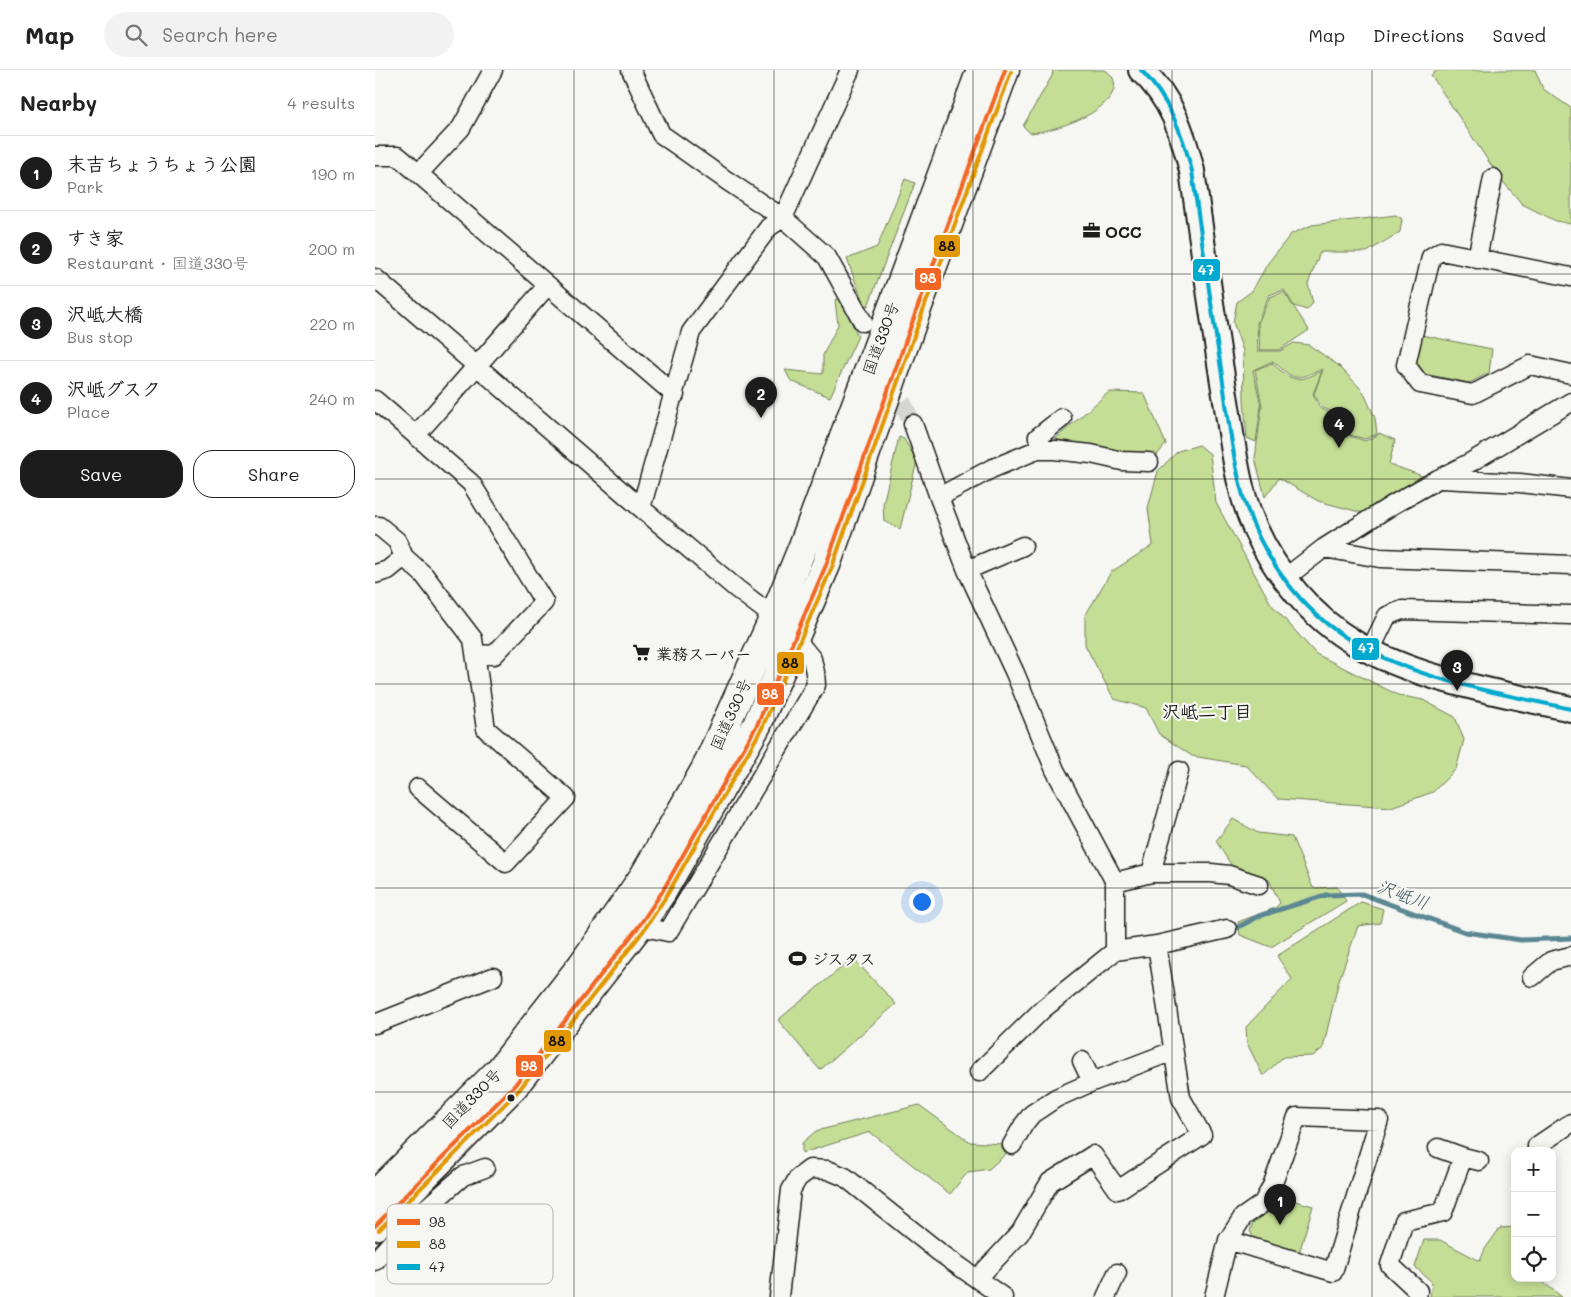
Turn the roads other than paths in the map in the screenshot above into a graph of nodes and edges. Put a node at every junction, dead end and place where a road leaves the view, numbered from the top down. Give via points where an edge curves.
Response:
1 (493, 70) edge
2 (631, 70) edge
3 (850, 70) edge
4 (981, 70) edge
5 (1005, 70) edge
6 (1141, 70) edge
7 (375, 156) edge
8 (419, 173) junction
9 (1493, 178) dead end
10 (783, 218) junction
11 (1477, 259) junction
12 (1571, 277) edge
13 (375, 278) edge
14 (547, 286) junction
15 (863, 322) dead end
16 (477, 367) junction
17 (1571, 374) edge
18 (675, 394) junction
19 (375, 400) edge
20 (1571, 402) edge
21 (1553, 413) junction
22 (1571, 416) edge
23 (1062, 418) dead end
24 (913, 424) tunnel mouth
25 (416, 435) junction
26 (1043, 450) junction
27 (1149, 462) dead end
28 (1438, 479) junction
29 (1571, 490) edge
30 (939, 497) junction
31 (641, 508) junction
32 (375, 526) edge
33 (1023, 546) dead end
34 (1324, 548) junction
35 (404, 557) junction
36 (1571, 565) edge
37 (967, 570) junction
38 (375, 574) edge
39 (1285, 578) junction
40 (1571, 615) edge
41 (773, 617) junction
42 (795, 638) junction
43 (1370, 651) junction
44 (476, 654) junction
45 (1571, 709) edge
46 (1179, 771) dead end
47 (418, 788) dead end
48 (1151, 873) junction
49 (1115, 882) junction
50 (1259, 885) dead end
51 (639, 926) junction
52 (1227, 929) dead end
53 (1157, 945) junction
54 (1115, 951) junction
55 (1571, 956) edge
56 (493, 977) dead end
57 (1532, 977) dead end
58 (375, 1024) edge
59 (1173, 1051) junction
60 (1082, 1061) dead end
61 (979, 1072) dead end
62 (1092, 1082) junction
63 (1571, 1123) edge
64 (1012, 1145) dead end
65 (1537, 1147) edge
66 (1438, 1148) dead end
67 (485, 1168) dead end
68 (375, 1195) edge
69 (397, 1204) edge
70 (431, 1204) edge
71 (387, 1214) edge
72 (375, 1226) edge
73 (1228, 1240) junction
74 (387, 1251) edge
75 (379, 1261) edge
76 (1117, 1272) dead end
77 (977, 1279) junction
78 (779, 1297) edge
79 (1003, 1297) edge
80 (1106, 1297) edge
81 (1214, 1297) edge
82 (1417, 1297) edge

1 - 8 street via 461,128
2 - 10 street via 661,134
3 - 10 street
4 - 41 highway, 国道330号 via 803,546
5 - 42 highway, 国道330号 via 827,565
6 - 39 street via 1153,80 1167,100 1187,147 1240,480 1255,527
7 - 8 street via 398,156
8 - 14 street
9 - 11 street
10 - 15 street via 827,257
10 - 18 street via 769,227 691,332
11 - 12 street
11 - 17 street via 1441,251 1431,257 1406,365 1420,384 1473,394 1530,364
13 - 16 street
14 - 16 street
14 - 18 street
16 - 25 street
16 - 31 street
18 - 31 street
19 - 25 street
20 - 21 street
21 - 22 street
21 - 28 street
23 - 26 street via 1038,436
24 - 30 street
25 - 44 street via 471,484 544,602 494,655
26 - 27 street
26 - 30 street via 991,469
28 - 29 street via 1520,483
28 - 34 street
30 - 37 street
31 - 41 street
32 - 35 street via 397,541
33 - 37 street
34 - 36 street via 1381,558
34 - 39 street
35 - 38 street via 388,570
35 - 44 street via 425,575 473,639
37 - 49 street via 1055,770
39 - 43 street via 1322,617
40 - 43 street via 1402,610 1387,616
41 - 42 street
41 - 68 highway, 国道330号 via 705,770 644,876 582,965 500,1070
42 - 51 highway, 国道330号 via 757,725 662,892
42 - 51 street via 813,659 816,685 668,932
43 - 45 street via 1415,670
44 - 47 street via 486,729 566,798 506,863
46 - 48 street
48 - 49 street
48 - 50 street via 1229,875
49 - 54 street
51 - 69 highway, 国道330号 via 514,1086
52 - 53 street
53 - 54 street
53 - 59 street
54 - 61 street via 1043,1009
55 - 57 street via 1551,961
56 - 58 street
59 - 62 street
59 - 77 street via 1181,1098 1202,1136 1118,1190 1093,1155 1050,1182 1020,1233
60 - 62 street
62 - 64 street via 1056,1098 1032,1114
63 - 65 street
66 - 82 street via 1471,1159 1443,1212 1404,1221 1390,1265 1418,1291
67 - 70 street via 463,1176
71 - 72 highway, 国道330号
73 - 73 street via 1243,1217 1263,1203 1297,1117 1379,1120 1333,1272
73 - 81 street
74 - 75 street
76 - 80 street
77 - 78 street via 845,1177 828,1170 810,1169 798,1178 791,1190
77 - 79 street

